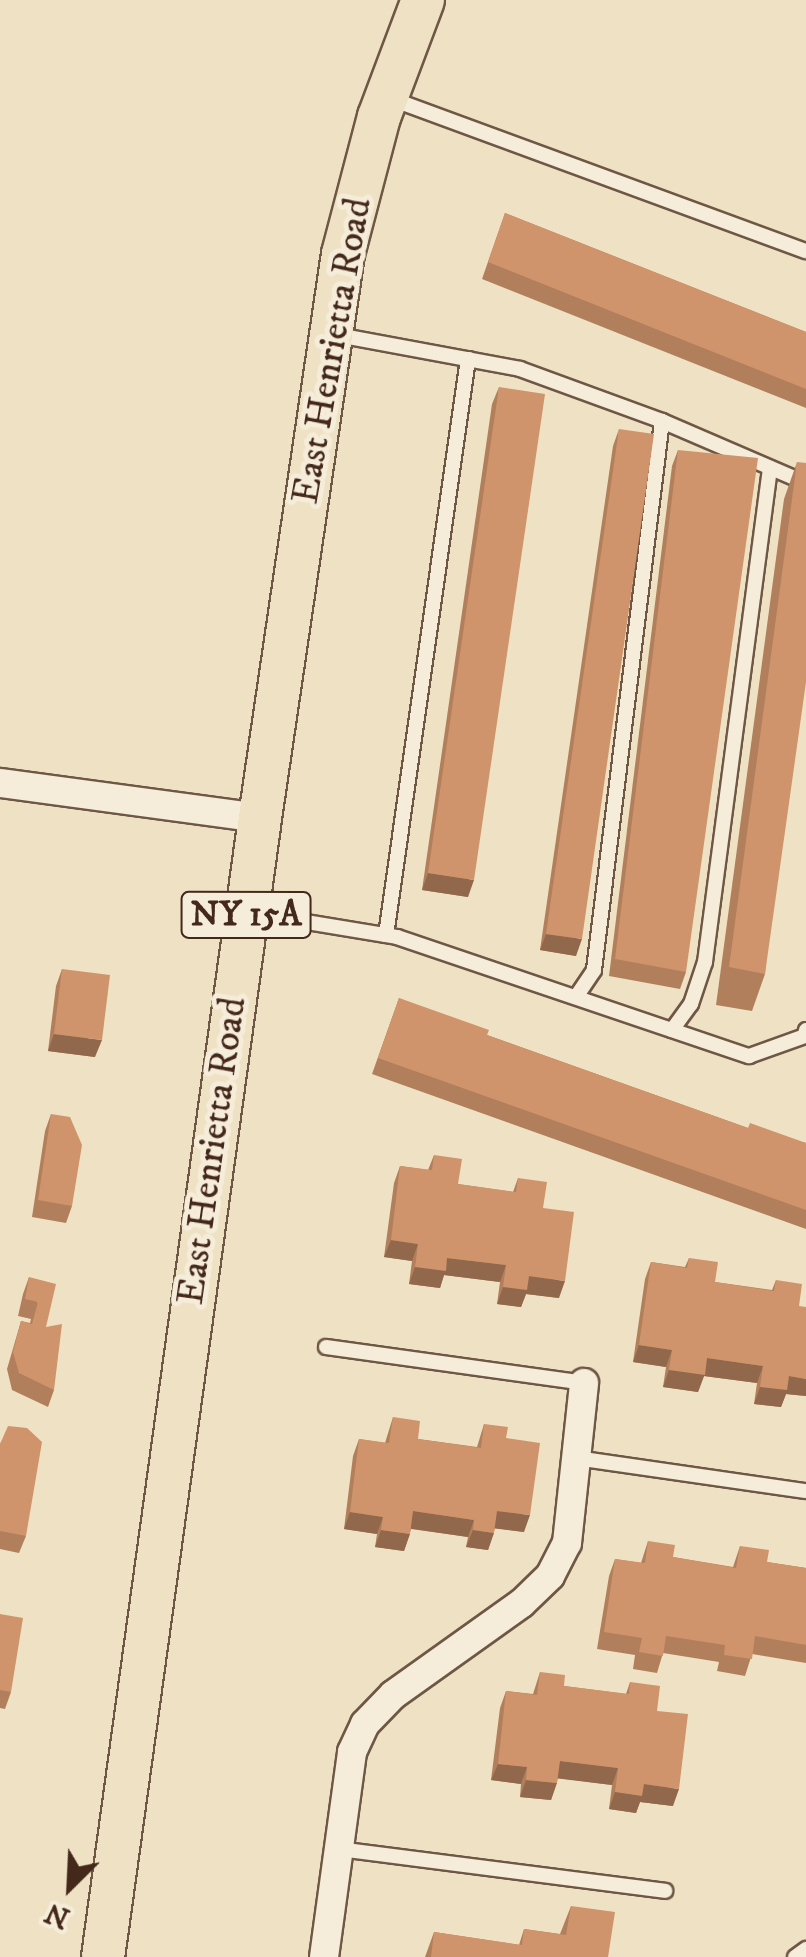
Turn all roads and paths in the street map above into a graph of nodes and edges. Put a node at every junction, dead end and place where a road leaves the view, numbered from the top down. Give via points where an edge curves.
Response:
1 (422, 0) edge
2 (387, 97) junction
3 (806, 251) edge
4 (332, 334) junction
5 (468, 359) junction
6 (662, 421) junction
7 (770, 468) junction
8 (806, 483) edge
9 (0, 783) edge
10 (260, 818) junction
11 (246, 912) junction
12 (386, 935) junction
13 (576, 997) junction
14 (672, 1030) junction
15 (806, 1030) edge
16 (326, 1348) dead end
17 (584, 1383) joint
18 (576, 1458) junction
19 (806, 1491) edge
20 (339, 1849) junction
21 (666, 1890) dead end
22 (806, 1949) edge
23 (102, 1957) edge
24 (324, 1957) edge
25 (795, 1957) edge

1 - 2 main road, East Henrietta Road / NY 15A
2 - 3 lane
2 - 4 main road, East Henrietta Road / NY 15A via 343,254
4 - 5 lane
4 - 10 main road, East Henrietta Road / NY 15A
5 - 6 lane via 520,369
5 - 12 lane
6 - 7 lane
6 - 13 lane via 594,970
7 - 8 lane
7 - 14 lane via 705,962 691,1004
9 - 10 street
10 - 11 main road, East Henrietta Road / NY 15A
11 - 12 lane
11 - 23 main road, East Henrietta Road / NY 15A
12 - 13 lane
13 - 14 lane
14 - 15 lane via 749,1056 805,1036
16 - 17 lane
17 - 18 street
18 - 19 lane
18 - 20 street via 567,1544 550,1576 393,1695 365,1724 352,1752
20 - 21 lane
20 - 24 street
22 - 25 lane

